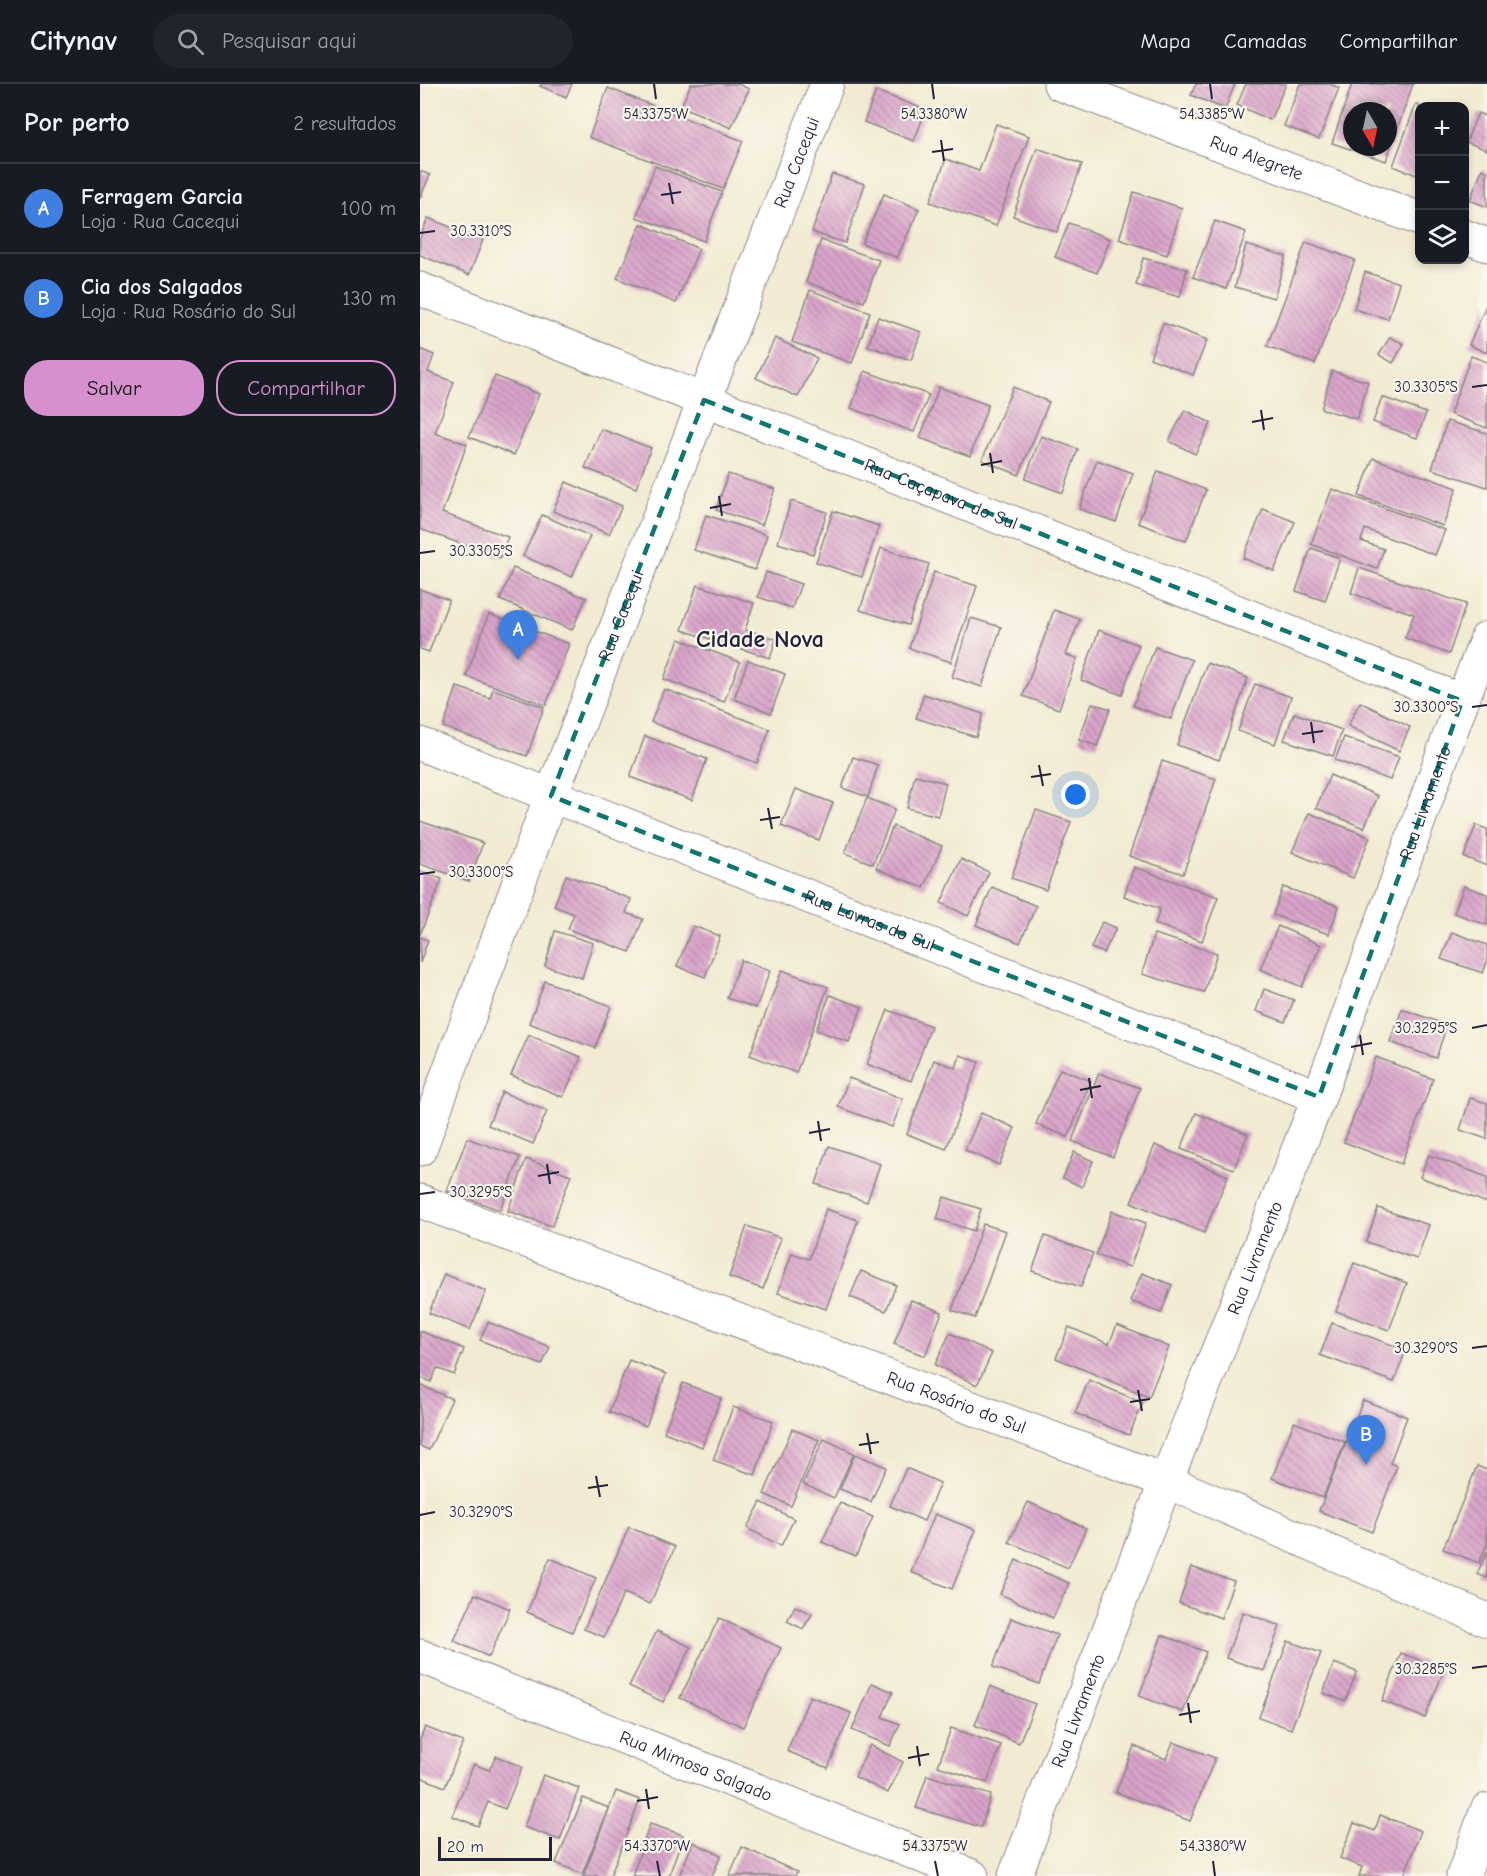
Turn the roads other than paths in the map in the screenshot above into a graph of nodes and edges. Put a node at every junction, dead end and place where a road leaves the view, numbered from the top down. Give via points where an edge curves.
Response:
1 (827, 84) edge
2 (1060, 84) edge
3 (1415, 217) edge
4 (1469, 238) edge
5 (1487, 245) edge
6 (420, 289) edge
7 (704, 400) junction
8 (1487, 638) edge
9 (1462, 701) junction
10 (420, 744) edge
11 (551, 796) junction
12 (1319, 1097) junction
13 (420, 1149) edge
14 (420, 1202) edge
15 (1166, 1481) junction
16 (1487, 1620) edge
17 (420, 1656) edge
18 (1487, 1810) edge
19 (972, 1876) edge
20 (1015, 1876) edge
21 (1463, 1876) edge

1 - 7 street, Rua Cacequi
2 - 3 street, Rua Alegrete
4 - 5 street
6 - 7 street, Rua Caçapava do Sul
7 - 9 street, Rua Caçapava do Sul
7 - 11 street, Rua Cacequi
8 - 9 street, Rua Livramento
9 - 12 street, Rua Livramento
10 - 11 street, Rua Lavras do Sul
11 - 12 street, Rua Lavras do Sul
11 - 13 street, Rua Cacequi
12 - 15 street, Rua Livramento
14 - 15 street, Rua Rosário do Sul
15 - 16 street, Rua Rosário do Sul
15 - 20 street, Rua Livramento
17 - 19 street, Rua Mimosa Salgado
18 - 21 street

